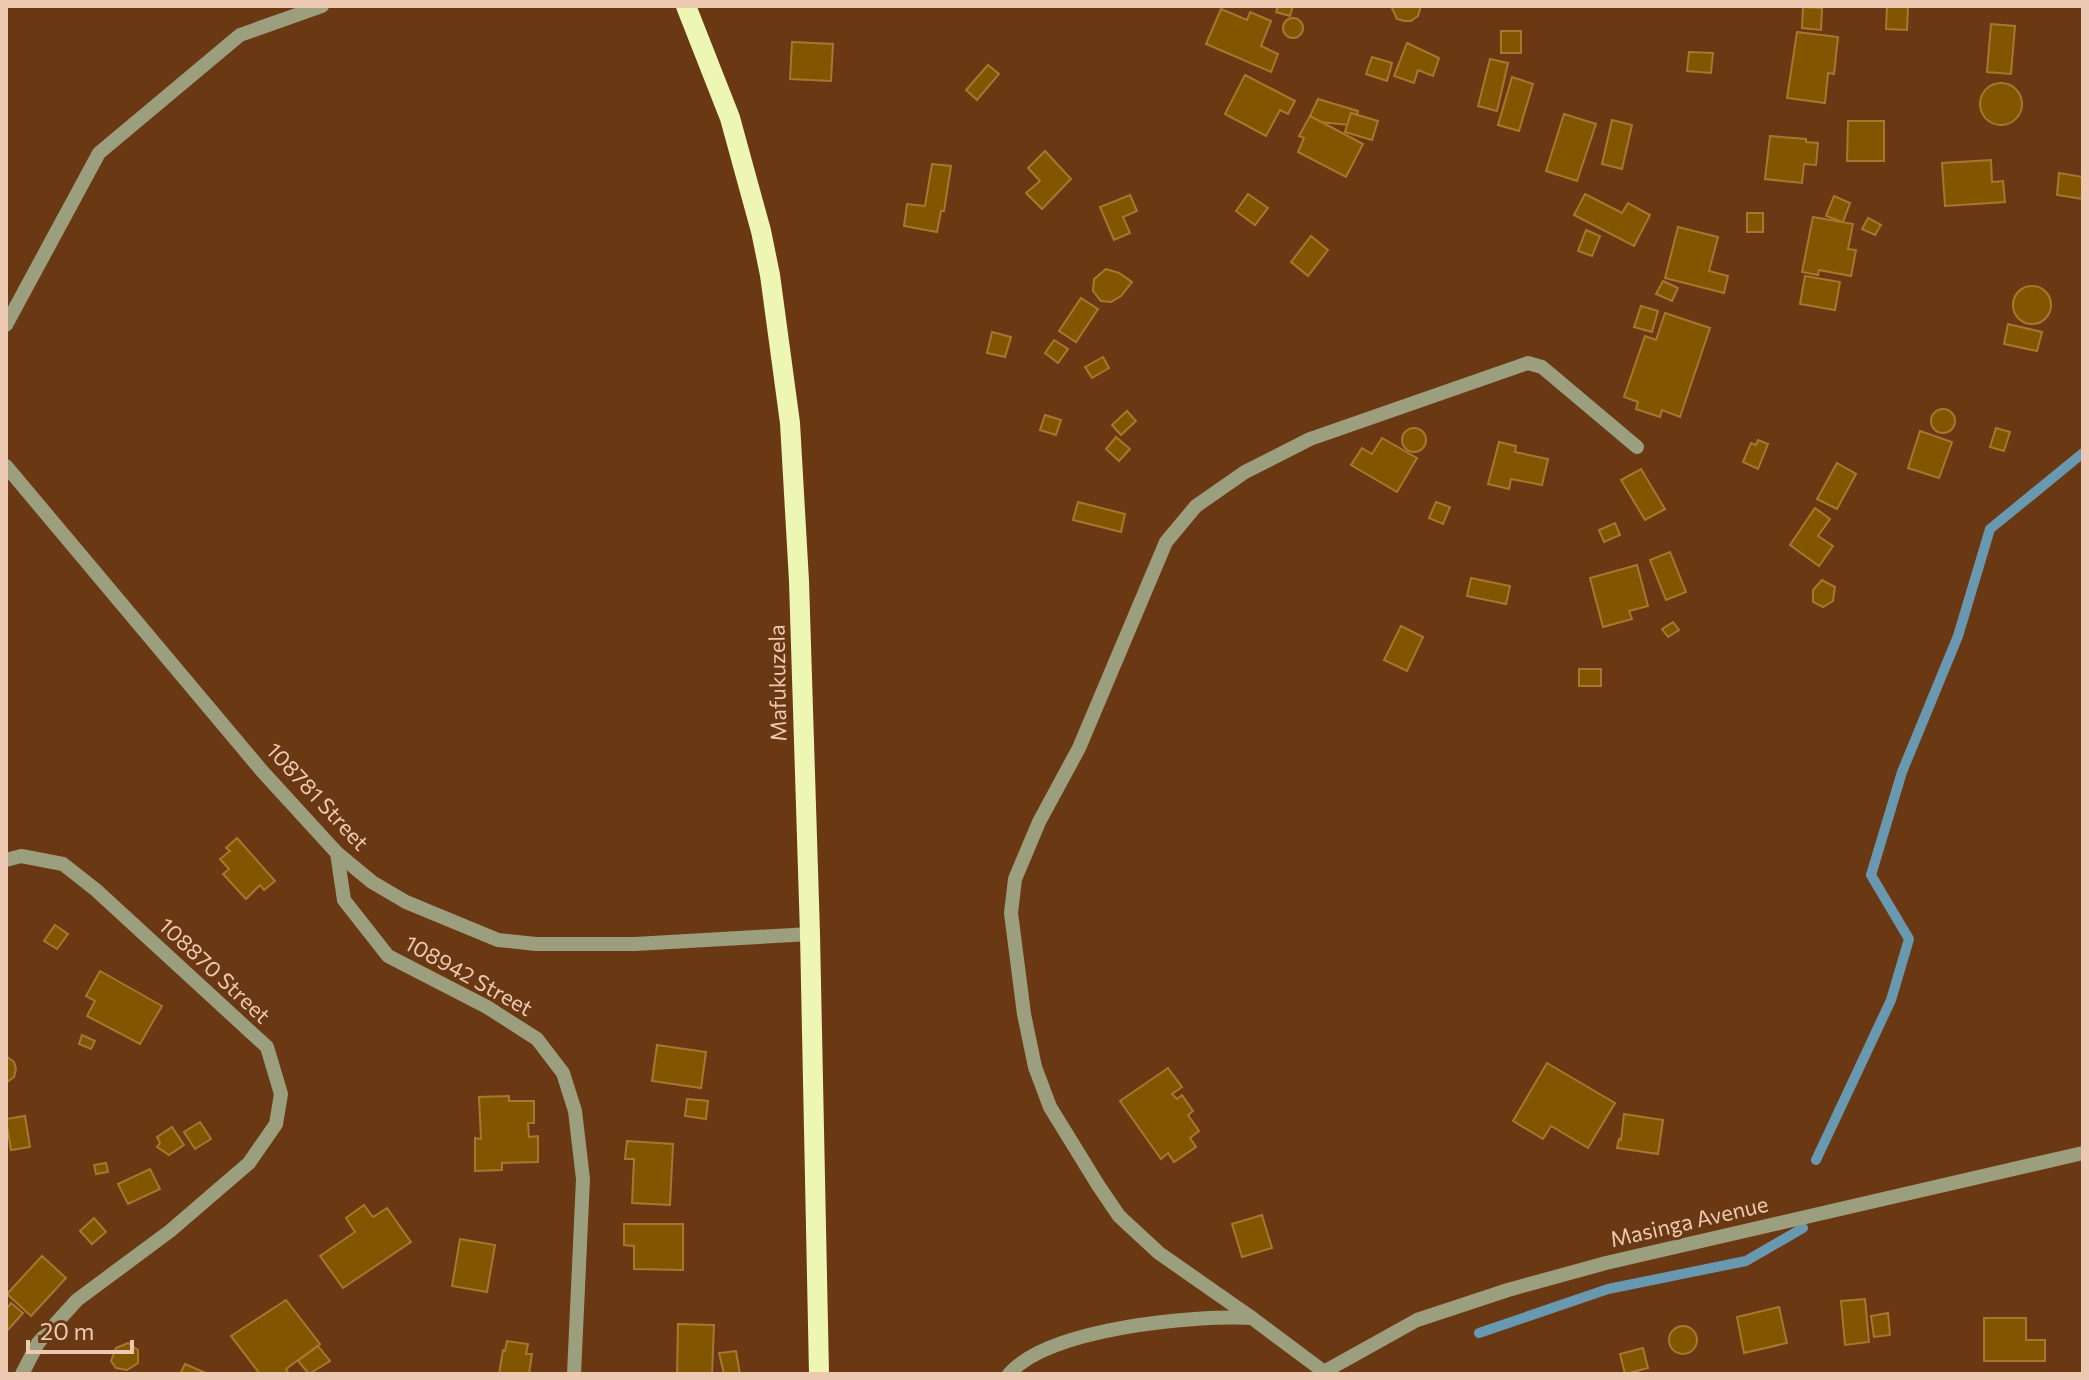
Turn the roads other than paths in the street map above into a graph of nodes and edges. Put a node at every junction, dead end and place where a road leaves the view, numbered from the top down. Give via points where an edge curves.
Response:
1 (322, 6) edge
2 (686, 6) edge
3 (6, 325) edge
4 (1637, 447) dead end
5 (6, 466) edge
6 (337, 853) junction
7 (6, 860) edge
8 (810, 934) junction
9 (2083, 1153) edge
10 (1252, 1318) junction
11 (1322, 1373) edge
12 (22, 1374) edge
13 (574, 1374) edge
14 (819, 1374) edge
15 (1009, 1374) edge

1 - 3 street via 240,35 99,153
2 - 8 main road, Mafukuzela via 730,118 761,231 790,423
4 - 10 street via 1542,367 1528,363 1310,439 1245,472 1196,506 1166,542 1085,735 1039,822 1015,879 1011,913 1024,1014 1050,1107 1119,1216 1159,1253
5 - 6 street, 108781 Street
6 - 8 street, 108781 Street via 406,902 498,940 635,944
6 - 13 street, 108942 Street via 344,900 388,956 537,1039 563,1073 575,1111 583,1179
7 - 12 street, 108870 Street via 21,856 63,864 96,890 267,1047 281,1094 276,1124 249,1163 77,1300 38,1343
8 - 14 main road, Mafukuzela
9 - 11 street, Masinga Avenue via 1508,1290 1417,1320
10 - 11 street
10 - 15 street via 1134,1326 1038,1352

